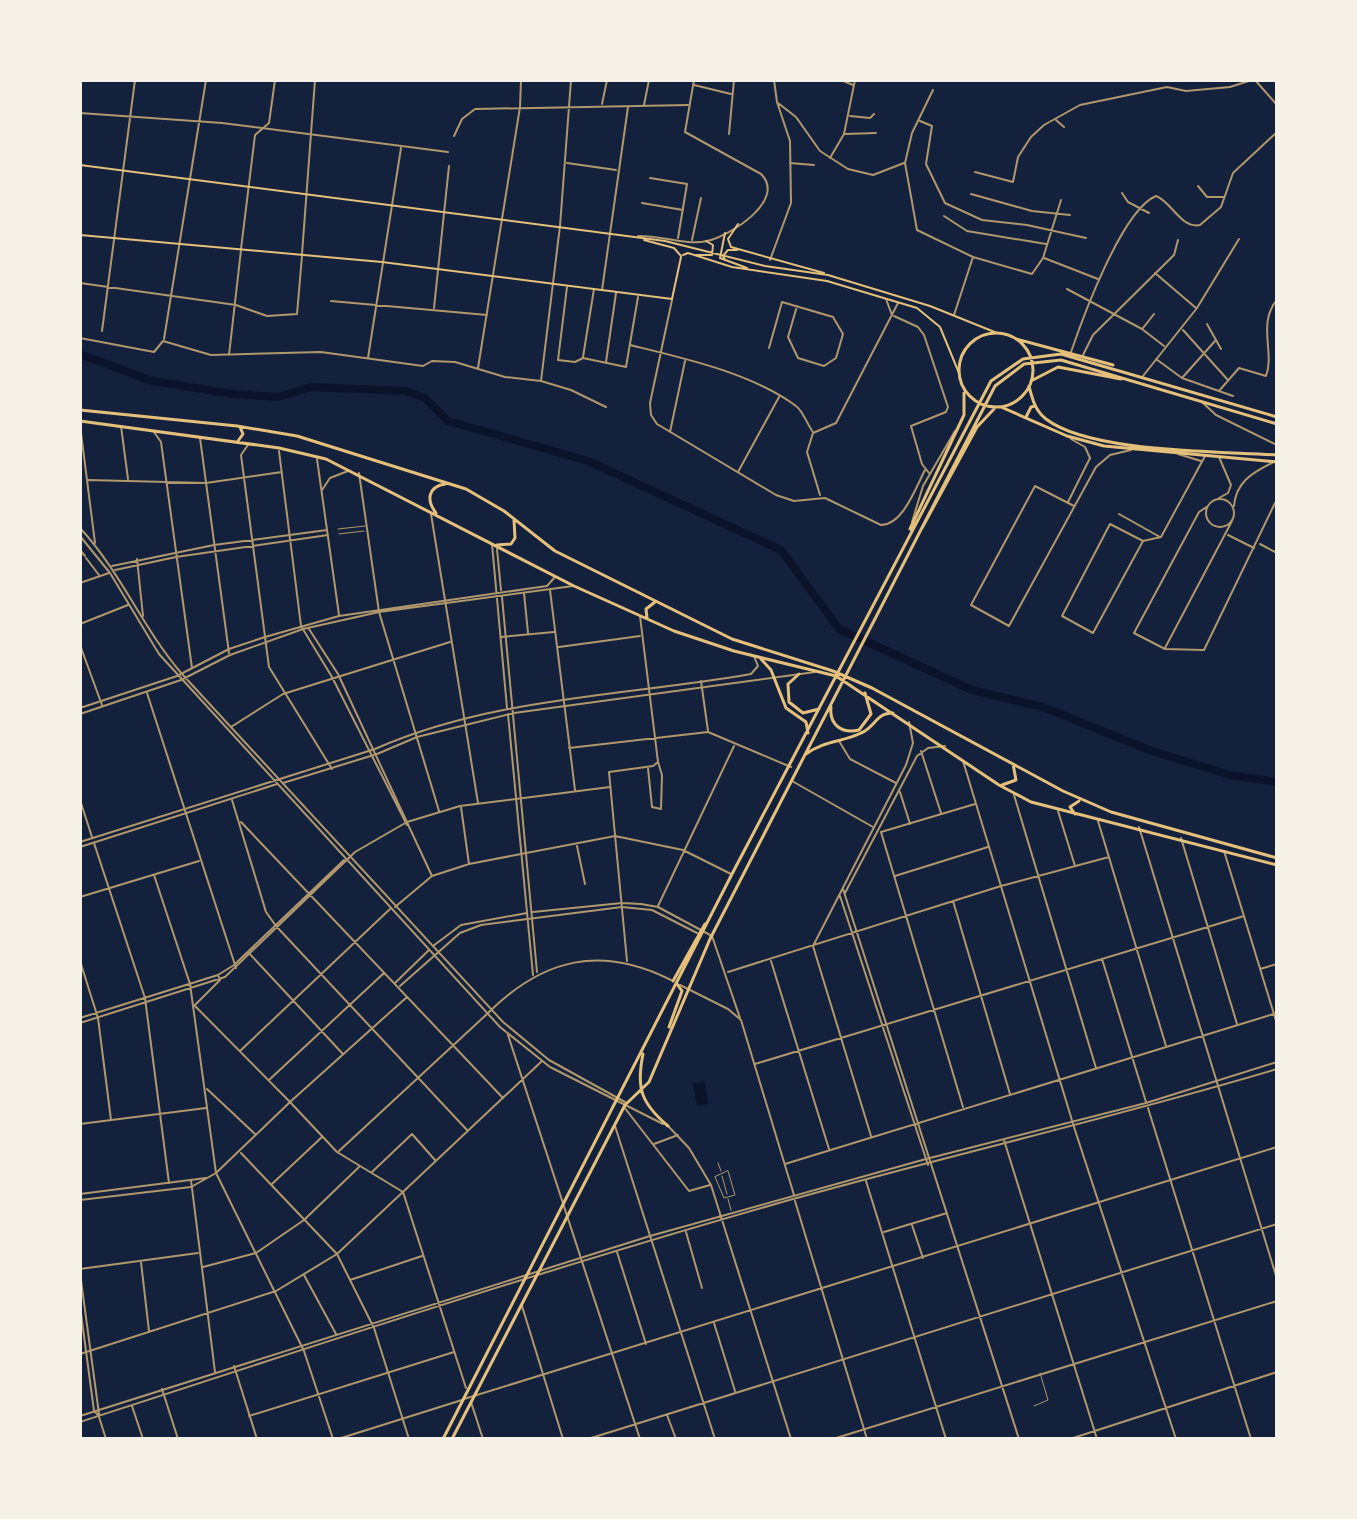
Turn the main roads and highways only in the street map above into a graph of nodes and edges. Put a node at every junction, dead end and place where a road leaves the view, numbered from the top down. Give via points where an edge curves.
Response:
1 (80, 165) edge
2 (738, 224) road end
3 (725, 233) road end
4 (80, 235) edge
5 (640, 238) junction
6 (706, 241) road end
7 (738, 250) junction
8 (695, 255) junction
9 (681, 257) junction
10 (726, 261) junction
11 (753, 270) junction
12 (828, 275) junction
13 (997, 333) junction
14 (1013, 338) junction
15 (1119, 369) junction
16 (959, 373) junction
17 (1128, 379) junction
18 (1030, 384) junction
19 (964, 389) junction
20 (1035, 406) junction
21 (999, 407) junction
22 (80, 410) edge
23 (1277, 417) edge
24 (1025, 419) junction
25 (80, 423) edge
26 (1277, 424) edge
27 (237, 426) junction
28 (235, 442) junction
29 (1277, 455) edge
30 (1276, 462) edge
31 (449, 484) junction
32 (439, 517) junction
33 (511, 517) junction
34 (909, 536) junction
35 (916, 538) junction
36 (494, 545) junction
37 (659, 602) junction
38 (648, 619) junction
39 (756, 656) junction
40 (799, 674) road end
41 (862, 691) junction
42 (833, 698) junction
43 (822, 707) junction
44 (896, 713) junction
45 (807, 736) junction
46 (803, 757) junction
47 (1012, 763) junction
48 (999, 785) junction
49 (1082, 800) junction
50 (1078, 817) junction
51 (1277, 858) edge
52 (1277, 865) edge
53 (675, 982) junction
54 (667, 1035) junction
55 (644, 1050) junction
56 (640, 1094) junction
57 (668, 1126) road end
58 (443, 1439) edge
59 (452, 1439) edge

1 - 5 main road
2 - 7 main road via 728,241
3 - 10 main road via 720,258
4 - 9 main road via 382,262 672,299
5 - 9 main road via 674,248
5 - 12 main road
6 - 8 main road via 713,245 712,255
7 - 10 main road via 728,250
7 - 12 main road
8 - 9 main road
8 - 11 main road
10 - 11 main road
11 - 16 main road via 827,281 920,309 937,321
12 - 13 main road
13 - 14 main road
13 - 16 main road via 969,345
14 - 15 main road
14 - 18 main road via 1029,355
15 - 23 main road
15 - 34 main road via 1050,353 1006,368 984,391
16 - 19 main road
17 - 18 main road via 1058,367
17 - 26 main road
17 - 35 main road via 1050,359 1024,364 1008,374 989,395
18 - 20 main road
18 - 21 main road via 1018,400
19 - 21 main road via 978,403
19 - 34 main road via 965,410
20 - 24 main road
20 - 29 main road via 1054,424 1102,440
21 - 24 main road
21 - 35 main road via 977,427
22 - 27 main road
24 - 30 main road via 1067,436 1132,450
25 - 28 main road
27 - 28 main road via 243,434
27 - 31 main road via 326,444
28 - 32 main road via 317,455
31 - 32 main road via 430,493 430,506
31 - 33 main road via 475,493
32 - 36 main road
33 - 36 main road via 517,526 515,538
33 - 37 main road via 555,551
34 - 43 main road
35 - 42 main road
36 - 38 main road
37 - 38 main road via 646,609
37 - 47 main road via 750,646 872,688
38 - 39 main road
39 - 41 main road via 824,671
39 - 45 main road via 774,677 785,706 807,724
40 - 43 main road via 788,686 791,704 805,713
41 - 42 main road via 871,712 867,724 857,730 844,730 833,722
41 - 44 main road
42 - 46 main road
43 - 45 main road
44 - 46 main road via 880,715 865,731 821,745
44 - 48 main road
45 - 53 main road
46 - 54 main road
47 - 48 main road via 1016,780
47 - 49 main road
48 - 50 main road
49 - 50 main road via 1070,807
49 - 51 main road
50 - 52 main road via 1139,827
53 - 54 main road via 682,991
53 - 55 main road
54 - 56 main road
55 - 56 main road
55 - 58 main road
56 - 57 main road
56 - 59 main road via 625,1105 614,1125

